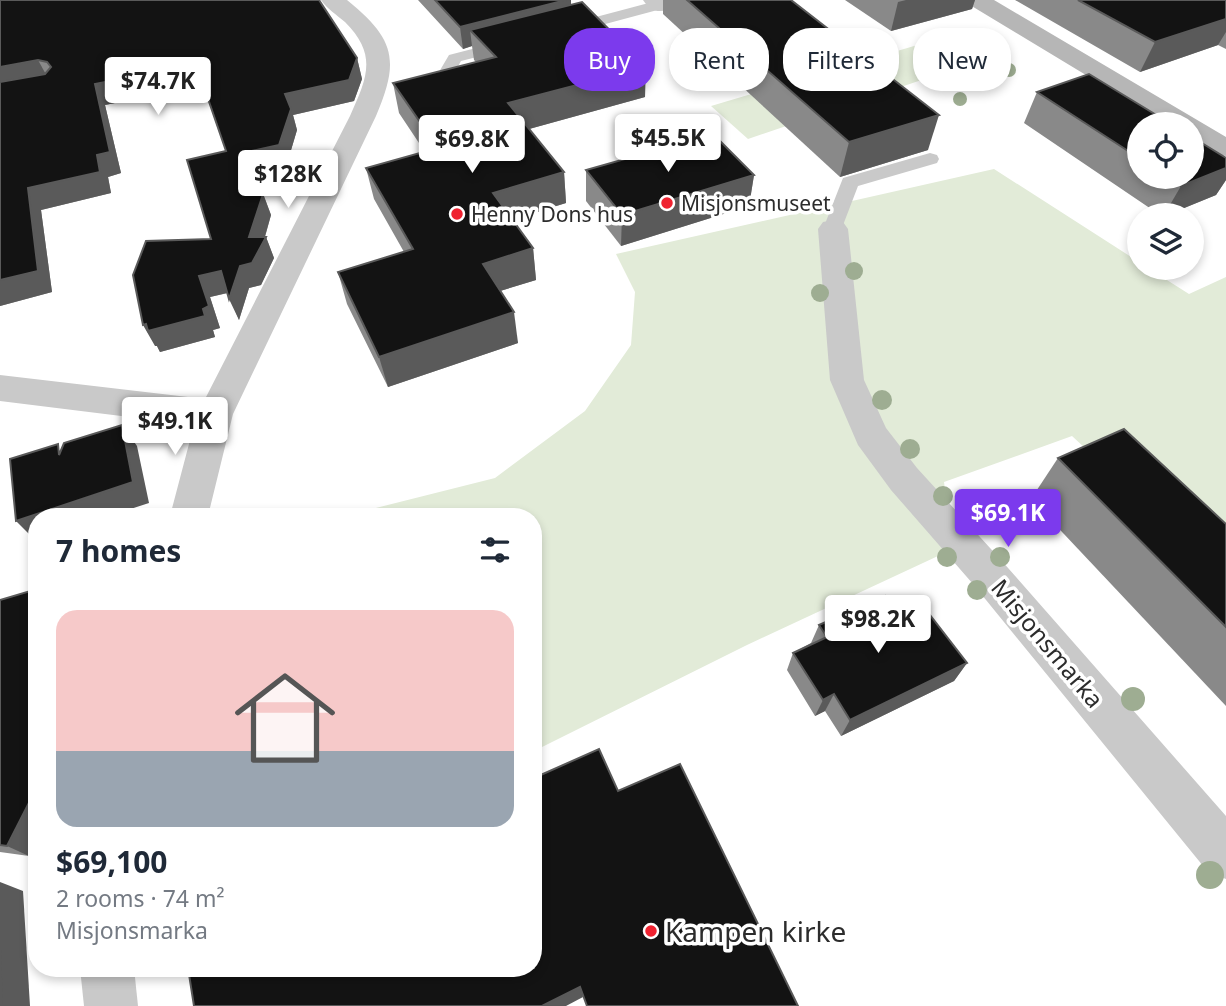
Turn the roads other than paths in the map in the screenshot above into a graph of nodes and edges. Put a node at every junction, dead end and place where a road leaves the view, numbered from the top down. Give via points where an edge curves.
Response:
1 (332, 0) edge
2 (978, 0) edge
3 (657, 2) edge
4 (546, 34) edge
5 (520, 41) edge
6 (444, 77) edge
7 (1165, 112) edge
8 (1204, 135) edge
9 (1226, 148) edge
10 (930, 159) dead end
11 (833, 229) joint
12 (0, 388) edge
13 (215, 414) junction
14 (191, 508) edge
15 (1226, 854) edge
16 (108, 977) edge
17 (111, 1006) edge

1 - 13 street via 351,15 376,49 380,63 377,80
2 - 7 main road
3 - 4 lane
5 - 6 lane via 455,58
8 - 9 main road
10 - 11 lane via 850,182
11 - 15 street, Misjonsmarka via 847,380 871,435
12 - 13 street
13 - 14 street
16 - 17 street

